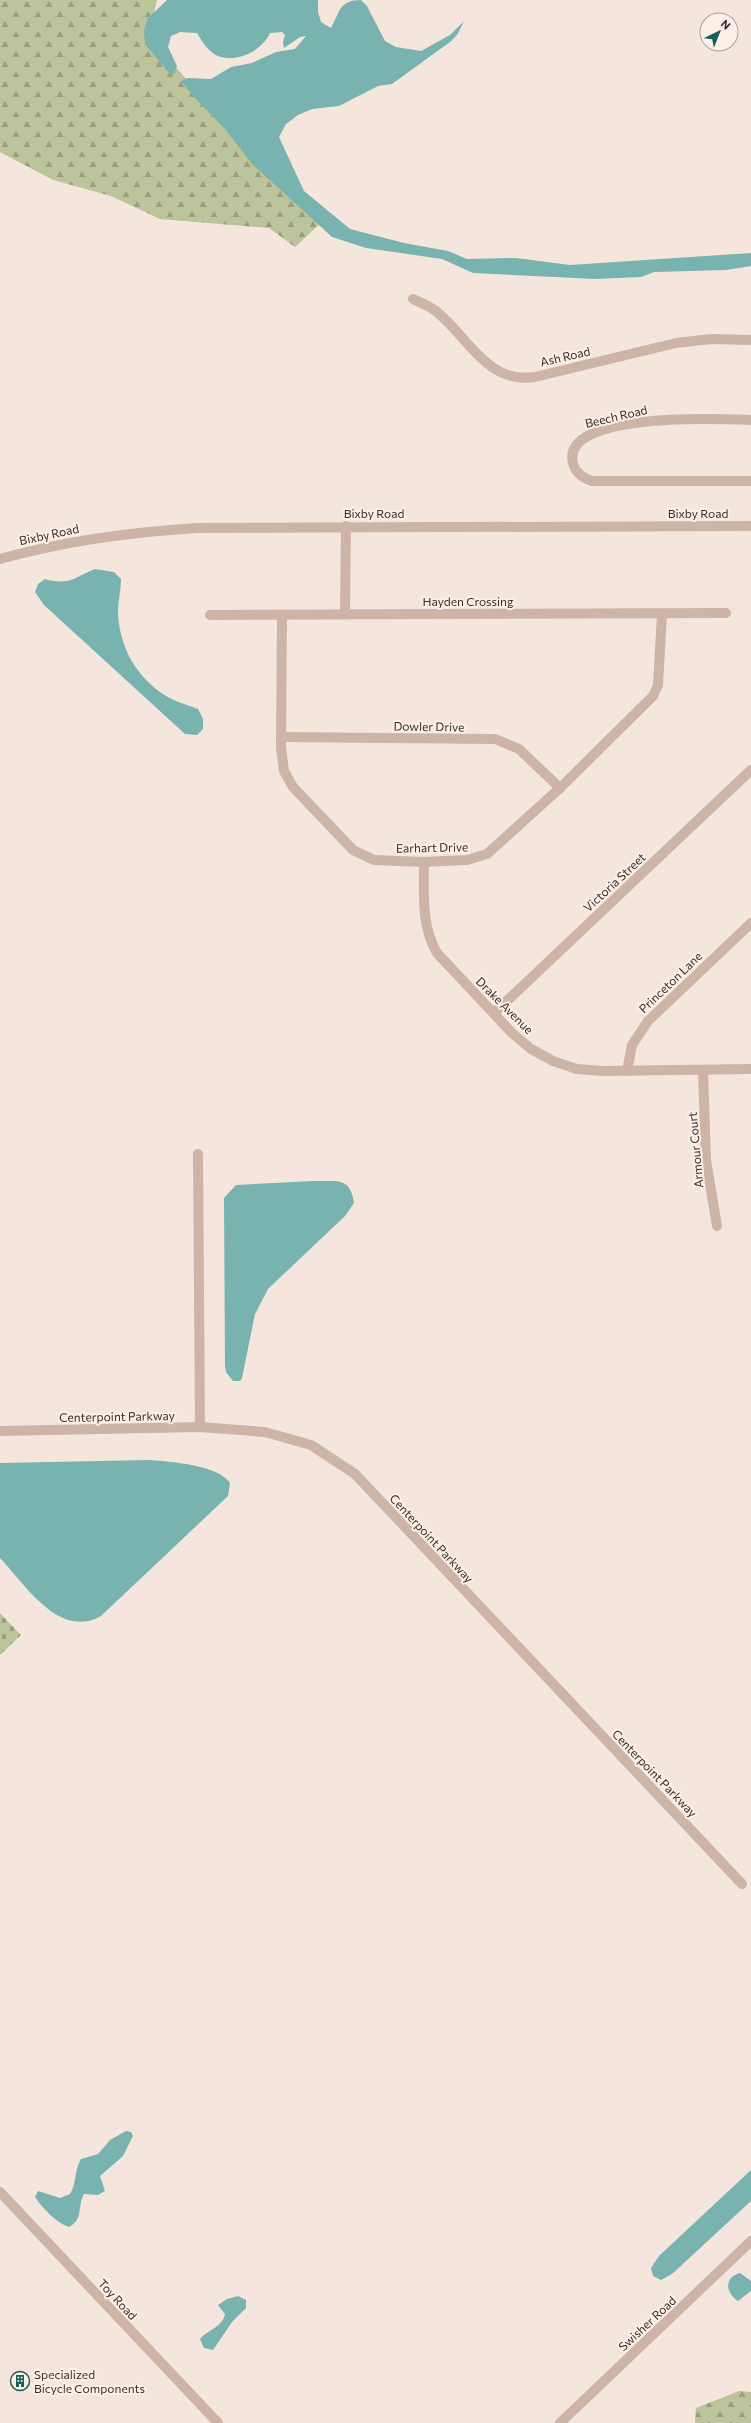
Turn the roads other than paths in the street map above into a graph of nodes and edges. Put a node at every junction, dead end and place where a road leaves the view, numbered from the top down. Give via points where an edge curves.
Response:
1 (413, 299) dead end
2 (751, 340) edge
3 (751, 420) edge
4 (751, 481) edge
5 (346, 526) junction
6 (751, 526) edge
7 (0, 559) edge
8 (345, 613) junction
9 (726, 613) dead end
10 (662, 614) junction
11 (210, 615) dead end
12 (282, 615) junction
13 (281, 737) junction
14 (751, 770) edge
15 (560, 788) junction
16 (424, 862) junction
17 (751, 923) edge
18 (494, 1013) junction
19 (751, 1069) edge
20 (627, 1071) junction
21 (703, 1071) junction
22 (198, 1154) dead end
23 (717, 1226) dead end
24 (200, 1427) junction
25 (0, 1431) edge
26 (742, 1884) dead end
27 (0, 2192) edge
28 (751, 2241) edge
29 (218, 2423) edge
30 (560, 2423) edge

1 - 2 street, Ash Road via 437,312 482,359 501,374 518,378 535,377 690,341
3 - 4 street, Beech Road via 645,421 589,434 574,446 572,458 579,474 592,481
5 - 6 street, Bixby Road
5 - 7 street, Bixby Road via 216,527 133,533 75,541
5 - 8 street
8 - 10 street, Hayden Crossing
8 - 12 street, Hayden Crossing
9 - 10 street, Hayden Crossing
10 - 15 street, Earhart Drive via 660,674 654,696
11 - 12 street, Hayden Crossing
12 - 13 street, Earhart Drive
13 - 15 street, Dowler Drive via 495,739 520,749
13 - 16 street, Earhart Drive via 284,771 293,787 353,850 374,860
14 - 18 street, Victoria Street
15 - 16 street, Earhart Drive via 487,854 467,860
16 - 18 street, Drake Avenue via 426,929 430,941 437,953
17 - 20 street, Princeton Lane via 648,1021 632,1045
18 - 20 street, Drake Avenue via 531,1049 553,1061 577,1069
19 - 21 street, Drake Avenue
20 - 21 street, Drake Avenue
21 - 23 street, Armour Court via 706,1160
22 - 24 street
24 - 25 street, Centerpoint Parkway
24 - 26 street, Centerpoint Parkway via 265,1432 300,1441 321,1450 355,1474
27 - 29 street, Toy Road
28 - 30 street, Swisher Road

